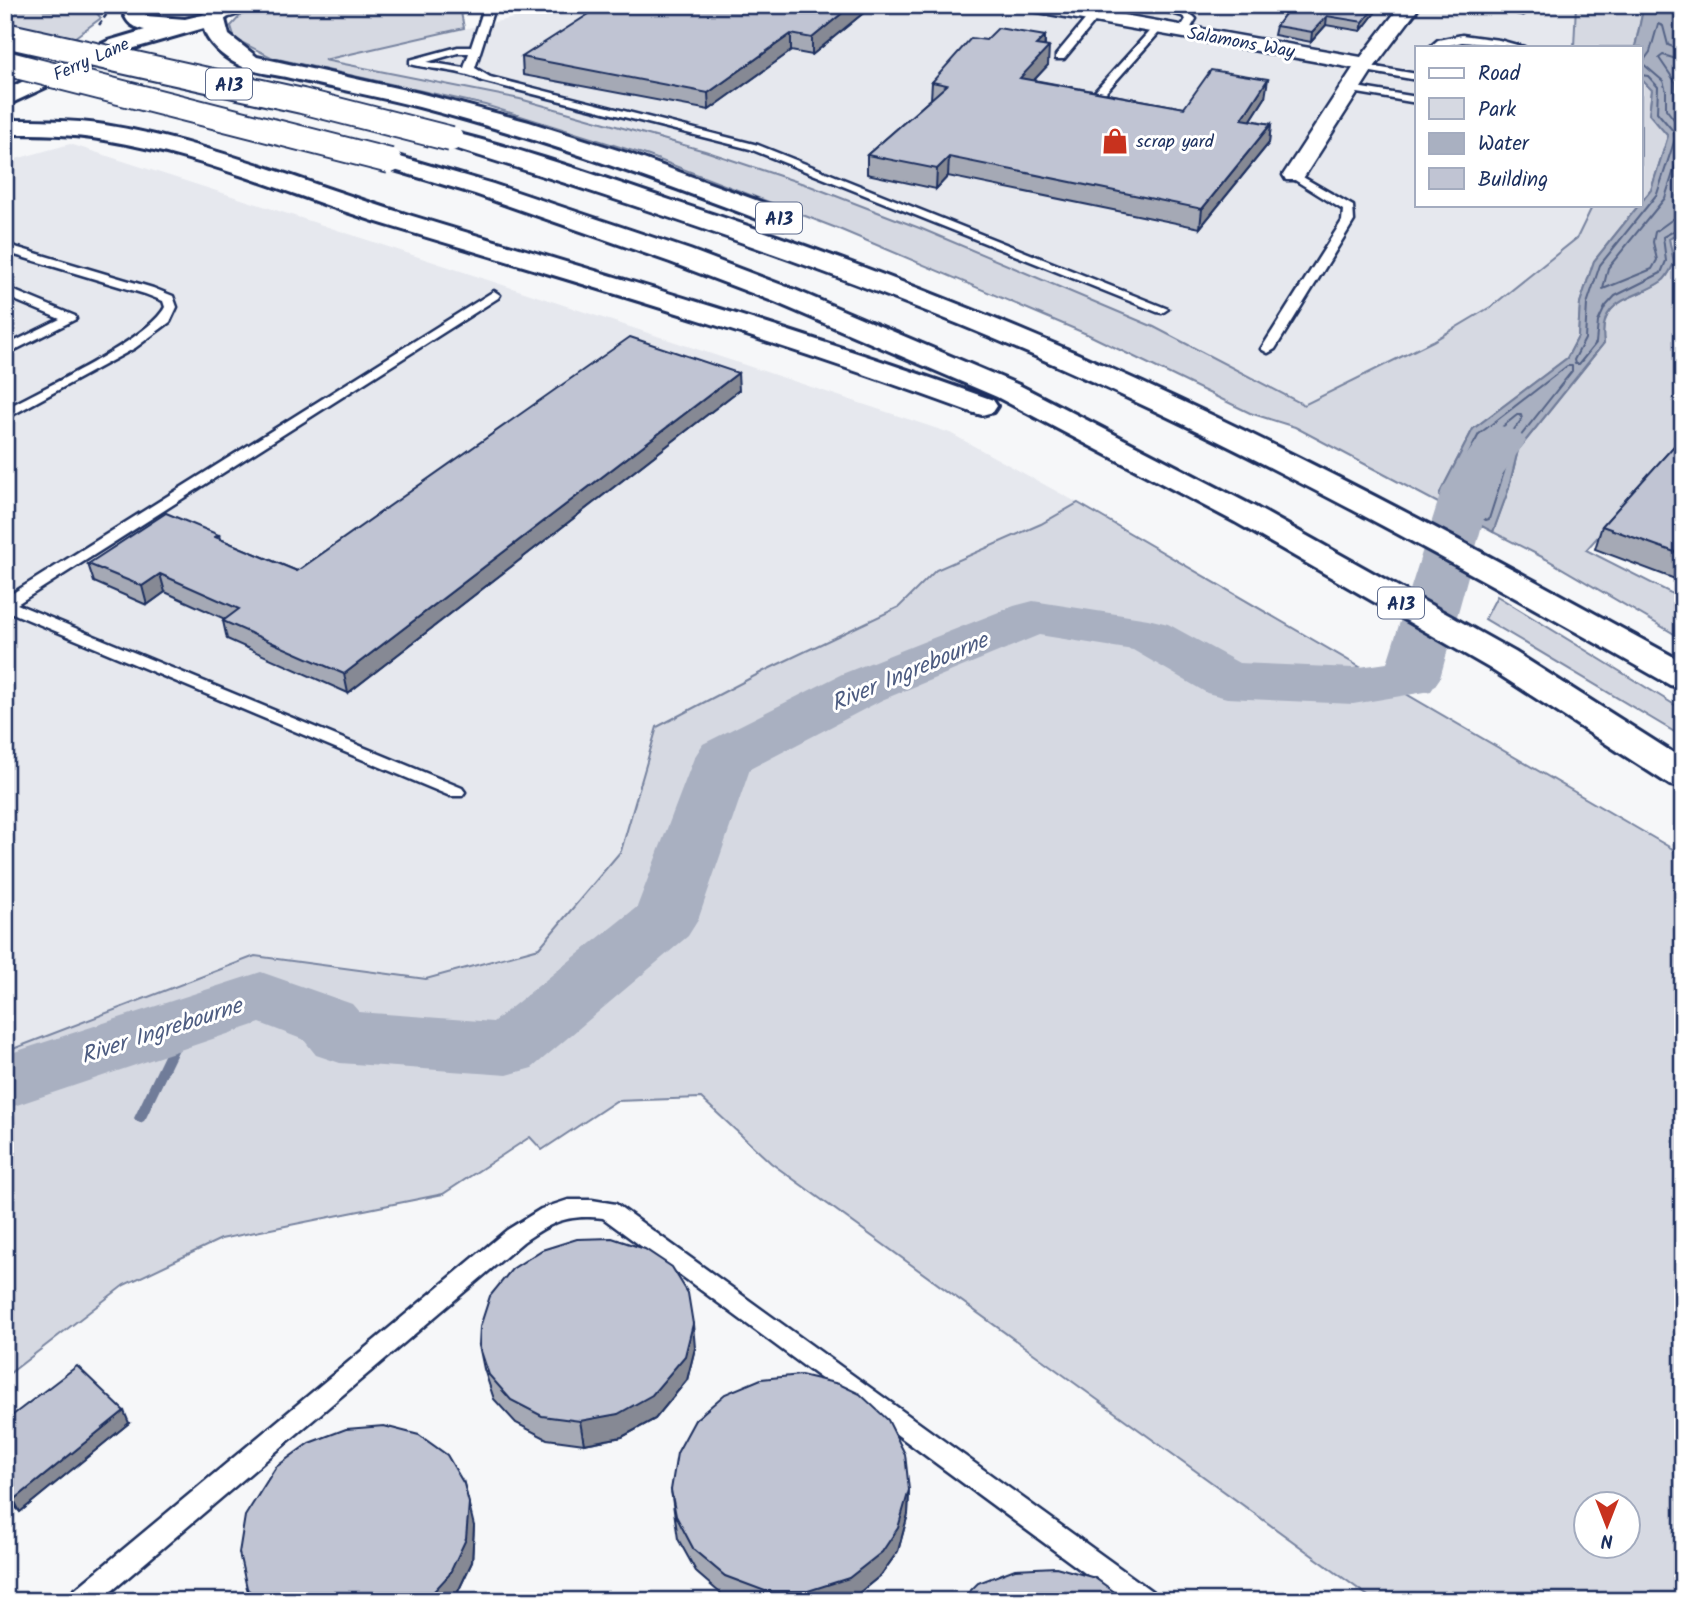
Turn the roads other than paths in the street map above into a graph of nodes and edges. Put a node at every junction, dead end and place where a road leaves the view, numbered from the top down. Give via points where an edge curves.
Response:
1 (242, 5) edge
2 (490, 5) edge
3 (1032, 5) edge
4 (1113, 5) edge
5 (1150, 5) edge
6 (1411, 5) edge
7 (1485, 5) edge
8 (1058, 7) edge
9 (137, 11) edge
10 (1523, 11) dead end
11 (219, 12) edge
12 (1094, 16) junction
13 (179, 26) junction
14 (1159, 27) junction
15 (1183, 32) junction
16 (5, 35) edge
17 (1436, 46) edge
18 (1513, 46) edge
19 (475, 50) junction
20 (1060, 57) dead end
21 (5, 63) edge
22 (1365, 66) junction
23 (469, 71) junction
24 (1415, 74) edge
25 (5, 77) edge
26 (1350, 89) junction
27 (5, 99) edge
28 (1094, 100) edge
29 (1415, 100) edge
30 (5, 127) edge
31 (1294, 175) joint
32 (5, 248) edge
33 (5, 291) edge
34 (494, 295) dead end
35 (1163, 309) dead end
36 (1268, 349) dead end
37 (5, 351) edge
38 (5, 415) edge
39 (1329, 484) junction
40 (1247, 515) junction
41 (6, 604) edge
42 (1683, 677) edge
43 (1683, 776) edge
44 (456, 792) dead end
45 (80, 1601) edge
46 (1144, 1601) edge

1 - 11 street
2 - 19 lane
3 - 8 street, Salamons Way
4 - 12 lane
5 - 15 lane via 1186,13 1191,23
6 - 22 street
7 - 10 lane
8 - 12 street, Salamons Way
9 - 13 main road via 144,24
9 - 25 main road, Ferry Lane via 95,41
11 - 13 main road, Ferry Lane
11 - 39 main road, A13 via 213,25 218,37 249,62 419,100 571,142 785,220 965,293 1279,439
12 - 14 street, Salamons Way
12 - 20 lane
13 - 27 main road, Ferry Lane via 116,46
14 - 15 street, Salamons Way
14 - 28 lane
15 - 22 street, Salamons Way
16 - 39 main road, A13, bridge via 451,139 638,197 946,308 1068,360
17 - 18 lane via 1450,39
19 - 23 lane
19 - 23 lane via 414,62
21 - 40 main road, A13, bridge via 390,161 578,221 797,300 1008,391
22 - 24 lane
22 - 26 street
23 - 35 lane via 489,80 754,147
26 - 29 lane
26 - 31 street
30 - 40 main road, A13 via 93,129 152,142 682,303 1026,422 1168,491
31 - 36 lane via 1349,208 1348,220
32 - 38 lane via 149,291 169,299 171,307 165,319 130,345
33 - 37 lane via 70,319
34 - 41 lane
39 - 42 main road, A13
40 - 43 main road, A13 via 1502,660
41 - 44 lane
45 - 46 lane via 515,1236 549,1212 578,1206 608,1210

